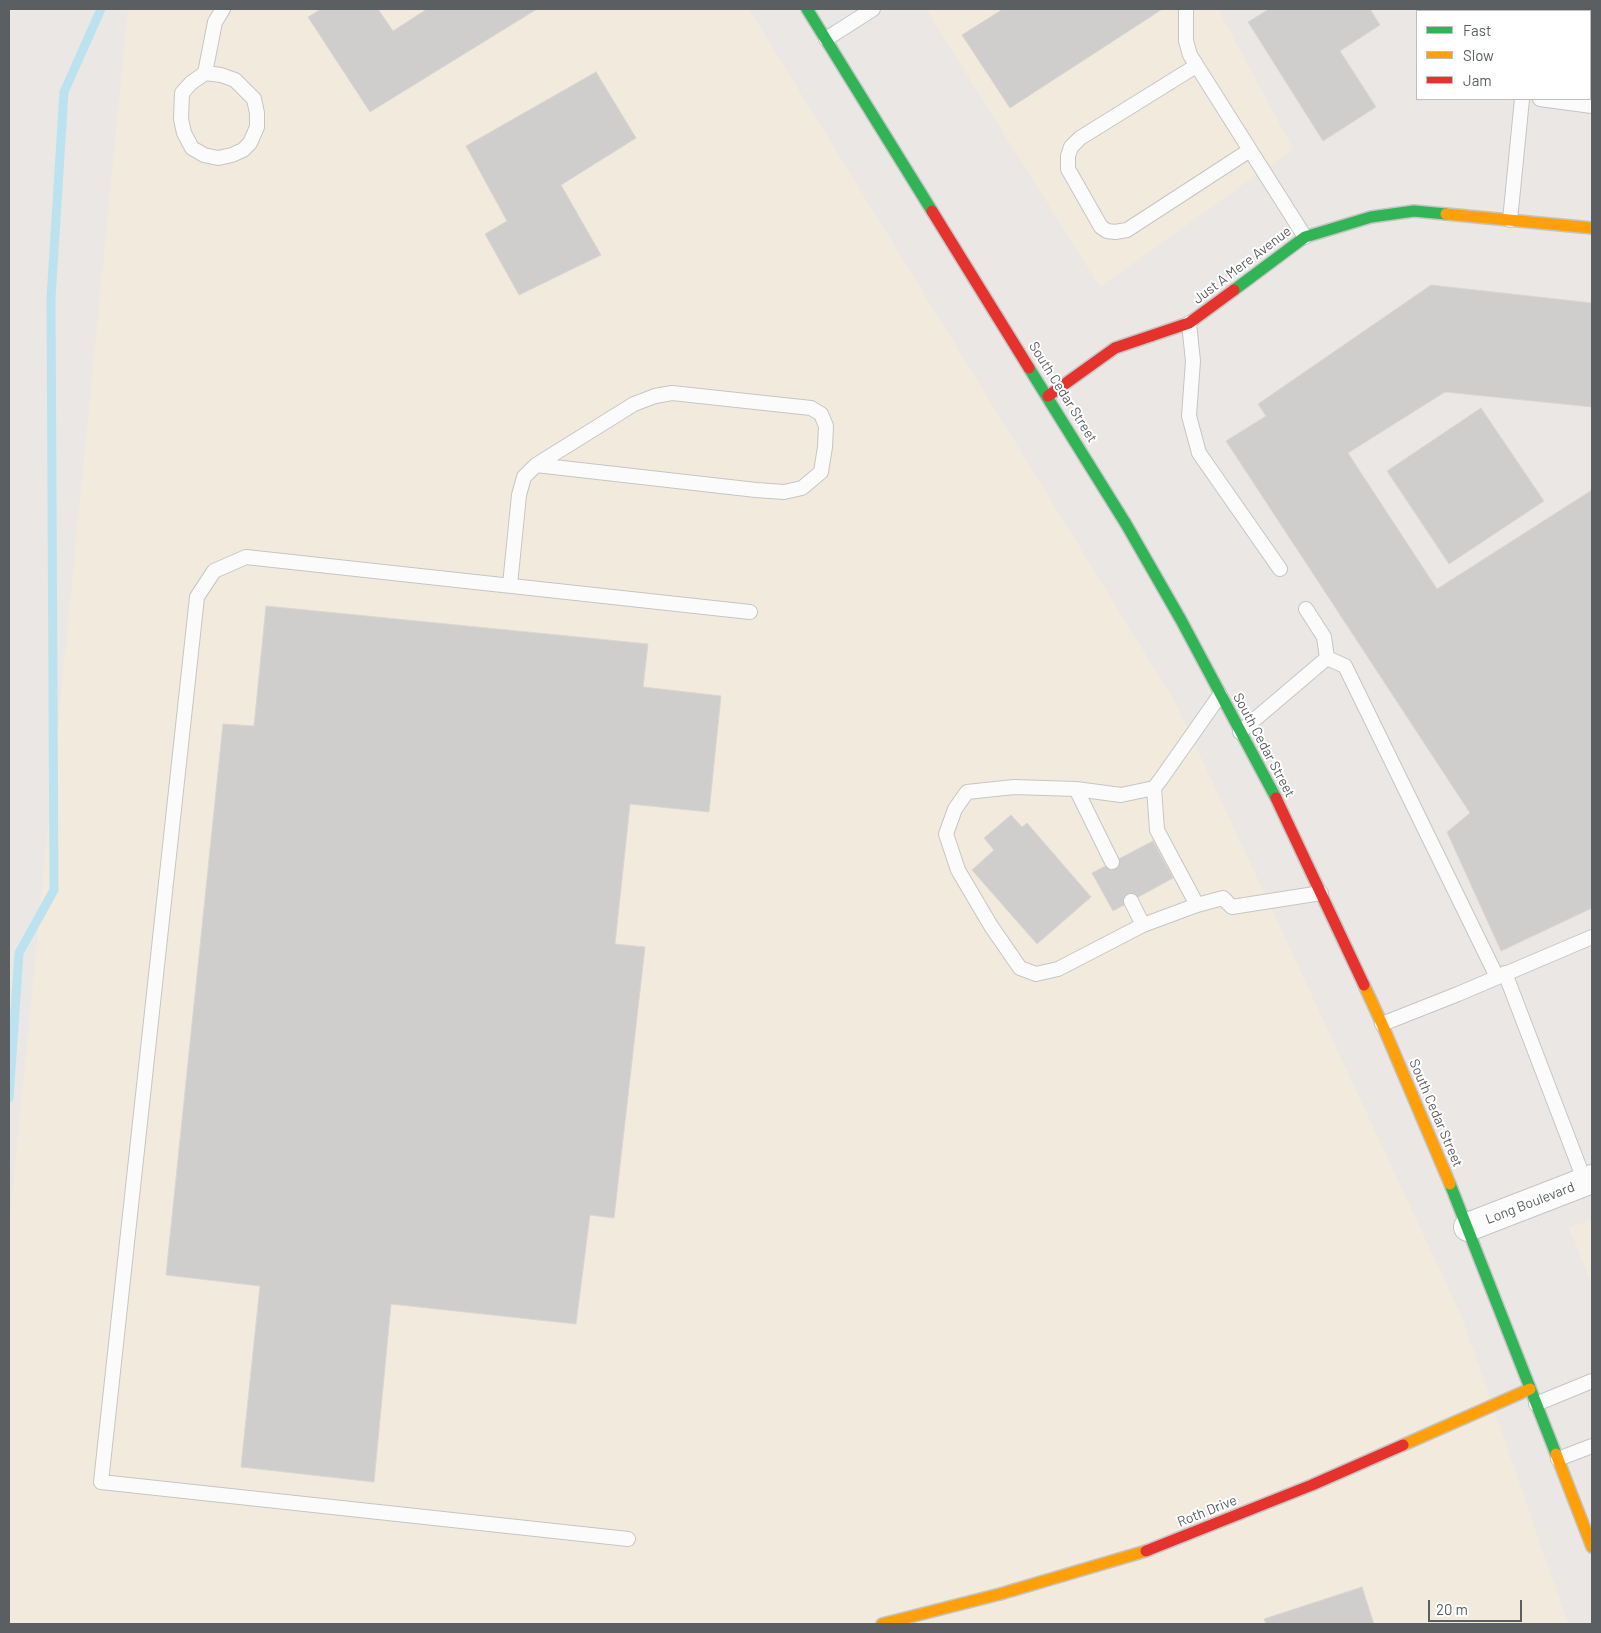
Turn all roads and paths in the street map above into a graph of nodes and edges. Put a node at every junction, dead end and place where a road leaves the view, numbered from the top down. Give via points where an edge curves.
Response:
1 (223, 9) edge
2 (807, 9) edge
3 (873, 9) edge
4 (1186, 9) edge
5 (826, 39) junction
6 (1196, 66) junction
7 (205, 73) junction
8 (1522, 100) edge
9 (1547, 100) edge
10 (1592, 106) edge
11 (1250, 150) junction
12 (1510, 220) junction
13 (1592, 228) edge
14 (1305, 237) junction
15 (1189, 323) junction
16 (1048, 396) junction
17 (536, 465) junction
18 (1280, 569) dead end
19 (510, 585) junction
20 (1306, 609) dead end
21 (750, 612) dead end
22 (1327, 658) junction
23 (1220, 695) junction
24 (1240, 732) junction
25 (1154, 788) junction
26 (1076, 789) junction
27 (1112, 862) dead end
28 (1321, 893) junction
29 (1131, 901) dead end
30 (1197, 905) junction
31 (1143, 926) junction
32 (1592, 937) edge
33 (1501, 975) junction
34 (1382, 1024) junction
35 (1588, 1180) edge
36 (1468, 1227) junction
37 (1592, 1381) edge
38 (1530, 1389) junction
39 (1536, 1404) junction
40 (1592, 1446) edge
41 (1558, 1459) junction
42 (628, 1539) dead end
43 (1592, 1547) edge
44 (882, 1624) edge

1 - 7 lane via 215,22
2 - 5 main road, South Cedar Street
3 - 5 lane
4 - 6 lane via 1186,41
5 - 16 main road, South Cedar Street
6 - 11 lane
6 - 11 lane via 1080,138 1071,147 1068,168 1101,227 1115,232 1127,230
7 - 7 lane via 182,93 180,118 184,134 192,148 204,155 218,158 232,155 244,150 257,127 254,99 235,80
8 - 12 lane
9 - 10 lane
11 - 14 lane
12 - 13 main road, Just A Mere Avenue
12 - 14 main road, Just A Mere Avenue via 1414,211 1371,217
14 - 15 main road, Just A Mere Avenue
15 - 16 main road, Just A Mere Avenue via 1115,348
15 - 18 lane via 1193,361 1189,416 1199,453
16 - 23 main road, South Cedar Street via 1126,524
17 - 17 lane via 634,404 672,393 811,408 821,414 826,426 821,472 802,488 784,492
17 - 19 lane via 524,477 519,495
19 - 21 lane
19 - 42 lane via 246,556 214,571 197,597 101,1482
20 - 22 lane via 1324,637
22 - 24 lane
22 - 33 lane via 1345,666
23 - 24 main road, South Cedar Street
23 - 25 lane
24 - 28 main road, South Cedar Street
25 - 26 lane via 1121,796
25 - 30 lane via 1156,830
26 - 27 lane
26 - 31 lane via 1014,787 967,792 955,809 946,834 958,870 1020,968 1036,974 1058,969
28 - 30 lane via 1232,907 1223,898
28 - 34 main road, South Cedar Street
29 - 31 lane
30 - 31 lane
32 - 33 lane
33 - 34 lane
33 - 35 lane
34 - 36 main road, South Cedar Street
35 - 36 street, Long Boulevard
36 - 38 main road, South Cedar Street
37 - 39 lane
38 - 39 main road, South Cedar Street
38 - 44 main road, Roth Drive via 1312,1485 1137,1555
39 - 41 main road, South Cedar Street
40 - 41 lane
41 - 43 main road, South Cedar Street

